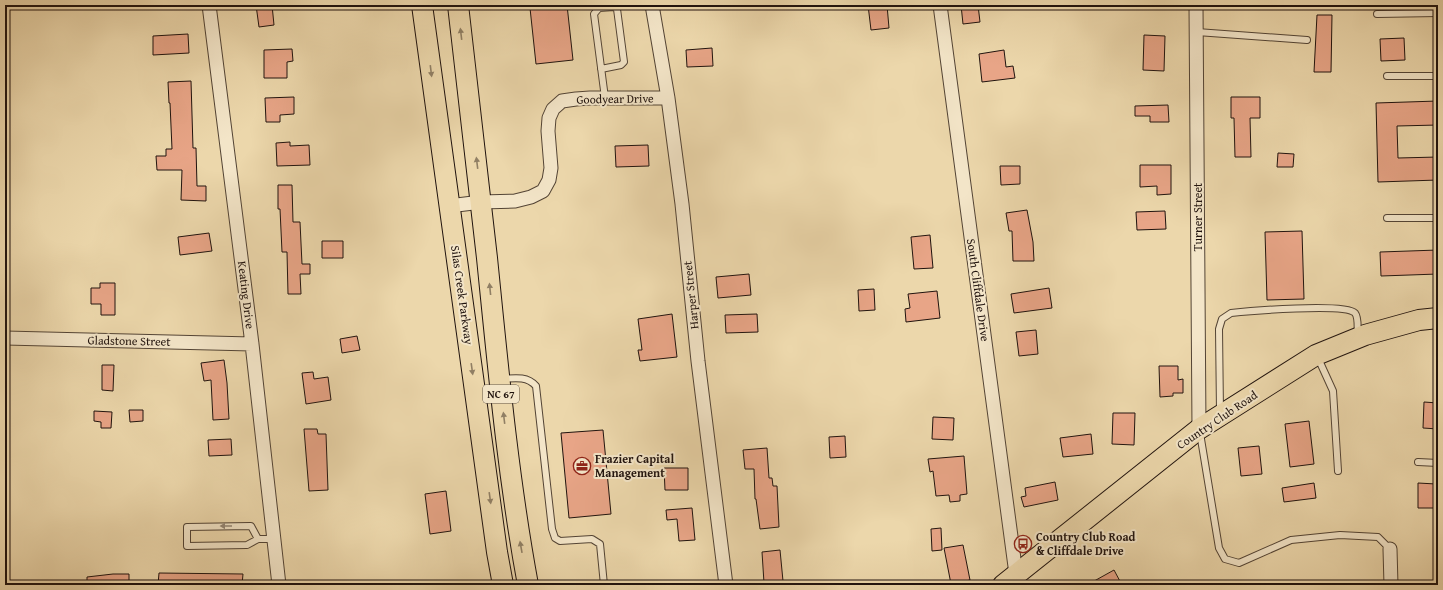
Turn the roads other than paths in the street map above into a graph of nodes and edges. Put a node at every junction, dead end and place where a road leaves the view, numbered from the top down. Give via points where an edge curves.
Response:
1 (209, 5) edge
2 (422, 5) edge
3 (458, 5) edge
4 (652, 5) edge
5 (940, 5) edge
6 (1196, 5) edge
7 (1438, 13) edge
8 (1377, 14) dead end
9 (1197, 32) junction
10 (1307, 40) dead end
11 (601, 69) junction
12 (1387, 76) dead end
13 (1438, 76) edge
14 (605, 98) junction
15 (668, 98) junction
16 (481, 202) junction
17 (449, 206) junction
18 (1387, 218) dead end
19 (1438, 218) edge
20 (1438, 318) edge
21 (5, 338) edge
22 (1358, 338) junction
23 (252, 344) junction
24 (1316, 355) junction
25 (499, 379) junction
26 (1220, 416) junction
27 (1199, 429) junction
28 (1418, 462) dead end
29 (1438, 464) edge
30 (1338, 471) dead end
31 (258, 539) junction
32 (274, 539) junction
33 (1390, 549) joint
34 (1010, 580) edge
35 (279, 585) edge
36 (504, 585) edge
37 (528, 585) edge
38 (604, 585) edge
39 (726, 585) edge
40 (1391, 585) edge

1 - 23 street, Keating Drive
2 -> 17 main road, Silas Creek Parkway / NC 67
16 -> 3 main road, NC 67
4 - 15 street, Harper Street
5 - 34 street, South Cliffdale Drive
6 - 9 street, Turner Street
7 - 8 lane
9 - 10 lane
9 - 27 street, Turner Street
11 - 11 lane via 594,14 599,8 614,7 617,9 624,62
11 - 14 lane
12 - 13 lane
14 - 15 street, Goodyear Drive
14 - 16 street, Goodyear Drive via 576,99 562,102 553,109 548,131 552,168 549,180 542,191 514,201
15 - 39 street, Harper Street
16 - 17 street, Goodyear Drive
25 -> 16 main road, NC 67
17 -> 36 main road, Silas Creek Parkway / NC 67 via 497,552
18 - 19 lane
20 - 22 main road, Country Club Road via 1419,320
21 - 23 street, Gladstone Street
22 - 24 main road, Country Club Road
22 - 26 lane via 1357,316 1352,311 1324,307 1231,313 1222,319 1219,329
23 - 32 street, Keating Drive
24 - 26 main road, Country Club Road
24 - 30 lane via 1333,391
37 -> 25 main road, NC 67 via 520,543
25 - 38 lane via 519,378 531,381 536,386 555,538 560,541 592,539 600,544
26 - 27 main road, Country Club Road
27 - 33 lane via 1219,548 1225,559 1239,563 1291,540 1340,535 1378,537
27 - 34 main road, Country Club Road
28 - 29 lane
31 -> 31 lane via 251,526 187,527 186,546 247,545
31 - 32 lane
32 - 35 street, Keating Drive
33 - 40 street

